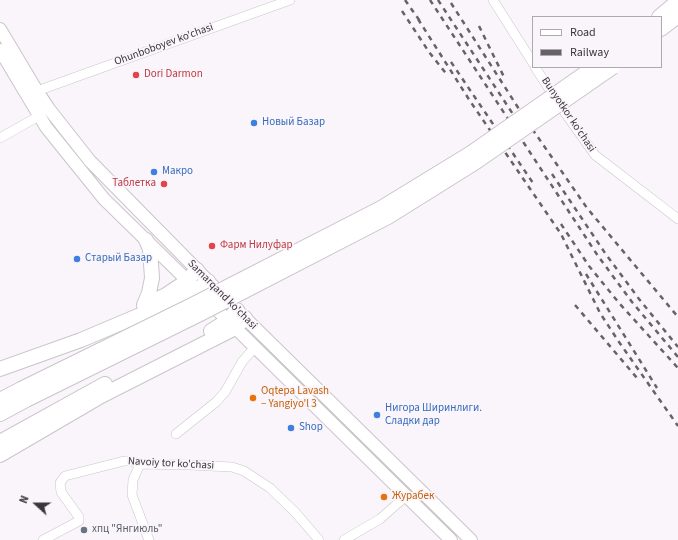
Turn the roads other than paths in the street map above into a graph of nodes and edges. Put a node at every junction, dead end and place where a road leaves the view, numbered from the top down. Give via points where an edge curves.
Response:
1 (290, 0) edge
2 (493, 0) edge
3 (678, 2) edge
4 (660, 16) edge
5 (678, 16) edge
6 (662, 28) edge
7 (0, 29) edge
8 (0, 50) edge
9 (532, 61) edge
10 (536, 68) edge
11 (593, 68) edge
12 (613, 68) edge
13 (37, 91) junction
14 (39, 116) junction
15 (0, 138) edge
16 (678, 220) edge
17 (146, 240) junction
18 (192, 275) junction
19 (203, 286) junction
20 (144, 305) junction
21 (241, 314) junction
22 (231, 324) junction
23 (266, 338) junction
24 (255, 347) junction
25 (0, 361) edge
26 (0, 369) edge
27 (23, 394) junction
28 (0, 400) edge
29 (0, 414) edge
30 (176, 434) dead end
31 (0, 442) edge
32 (0, 455) edge
33 (140, 464) junction
34 (406, 496) junction
35 (43, 540) edge
36 (149, 540) edge
37 (319, 540) edge
38 (344, 540) edge
39 (451, 540) edge
40 (471, 540) edge

1 - 13 street, Ohunboboyev ko'chasi
2 - 9 street
3 - 4 main road
5 - 6 main road
7 - 13 main road, Samarqand ko'chasi
8 - 14 main road, Samarqand ko'chasi
10 - 16 street, Bunyotkor ko'chasi via 595,155
11 - 27 main road, bridge via 471,153 381,208
12 - 27 main road, bridge via 476,162 388,217 202,313
13 - 18 main road, Samarqand ko'chasi via 90,161
14 - 15 street
14 - 17 main road, Samarqand ko'chasi via 104,199
17 - 18 main road, Samarqand ko'chasi
17 - 20 main road via 150,249 152,278
18 - 19 main road, Samarqand ko'chasi
18 - 20 main road via 166,295
19 - 21 main road, Samarqand ko'chasi
19 - 22 main road, Samarqand ko'chasi
19 - 26 main road via 81,340
20 - 25 main road
21 - 22 main road
21 - 23 main road, Samarqand ko'chasi
22 - 24 main road, Samarqand ko'chasi
22 - 31 main road via 85,394
22 - 32 main road
23 - 24 main road
23 - 40 main road, Samarqand ko'chasi
24 - 30 street via 216,402
24 - 34 main road, Samarqand ko'chasi
27 - 28 main road
27 - 29 main road
33 - 35 street, Navoiy tor ko'chasi via 115,462 65,476 60,483 61,492 80,521
33 - 36 street via 133,480 132,495
33 - 37 street, Navoiy tor ko'chasi via 232,467 244,471 270,488
34 - 38 street via 380,519
34 - 39 main road, Samarqand ko'chasi

